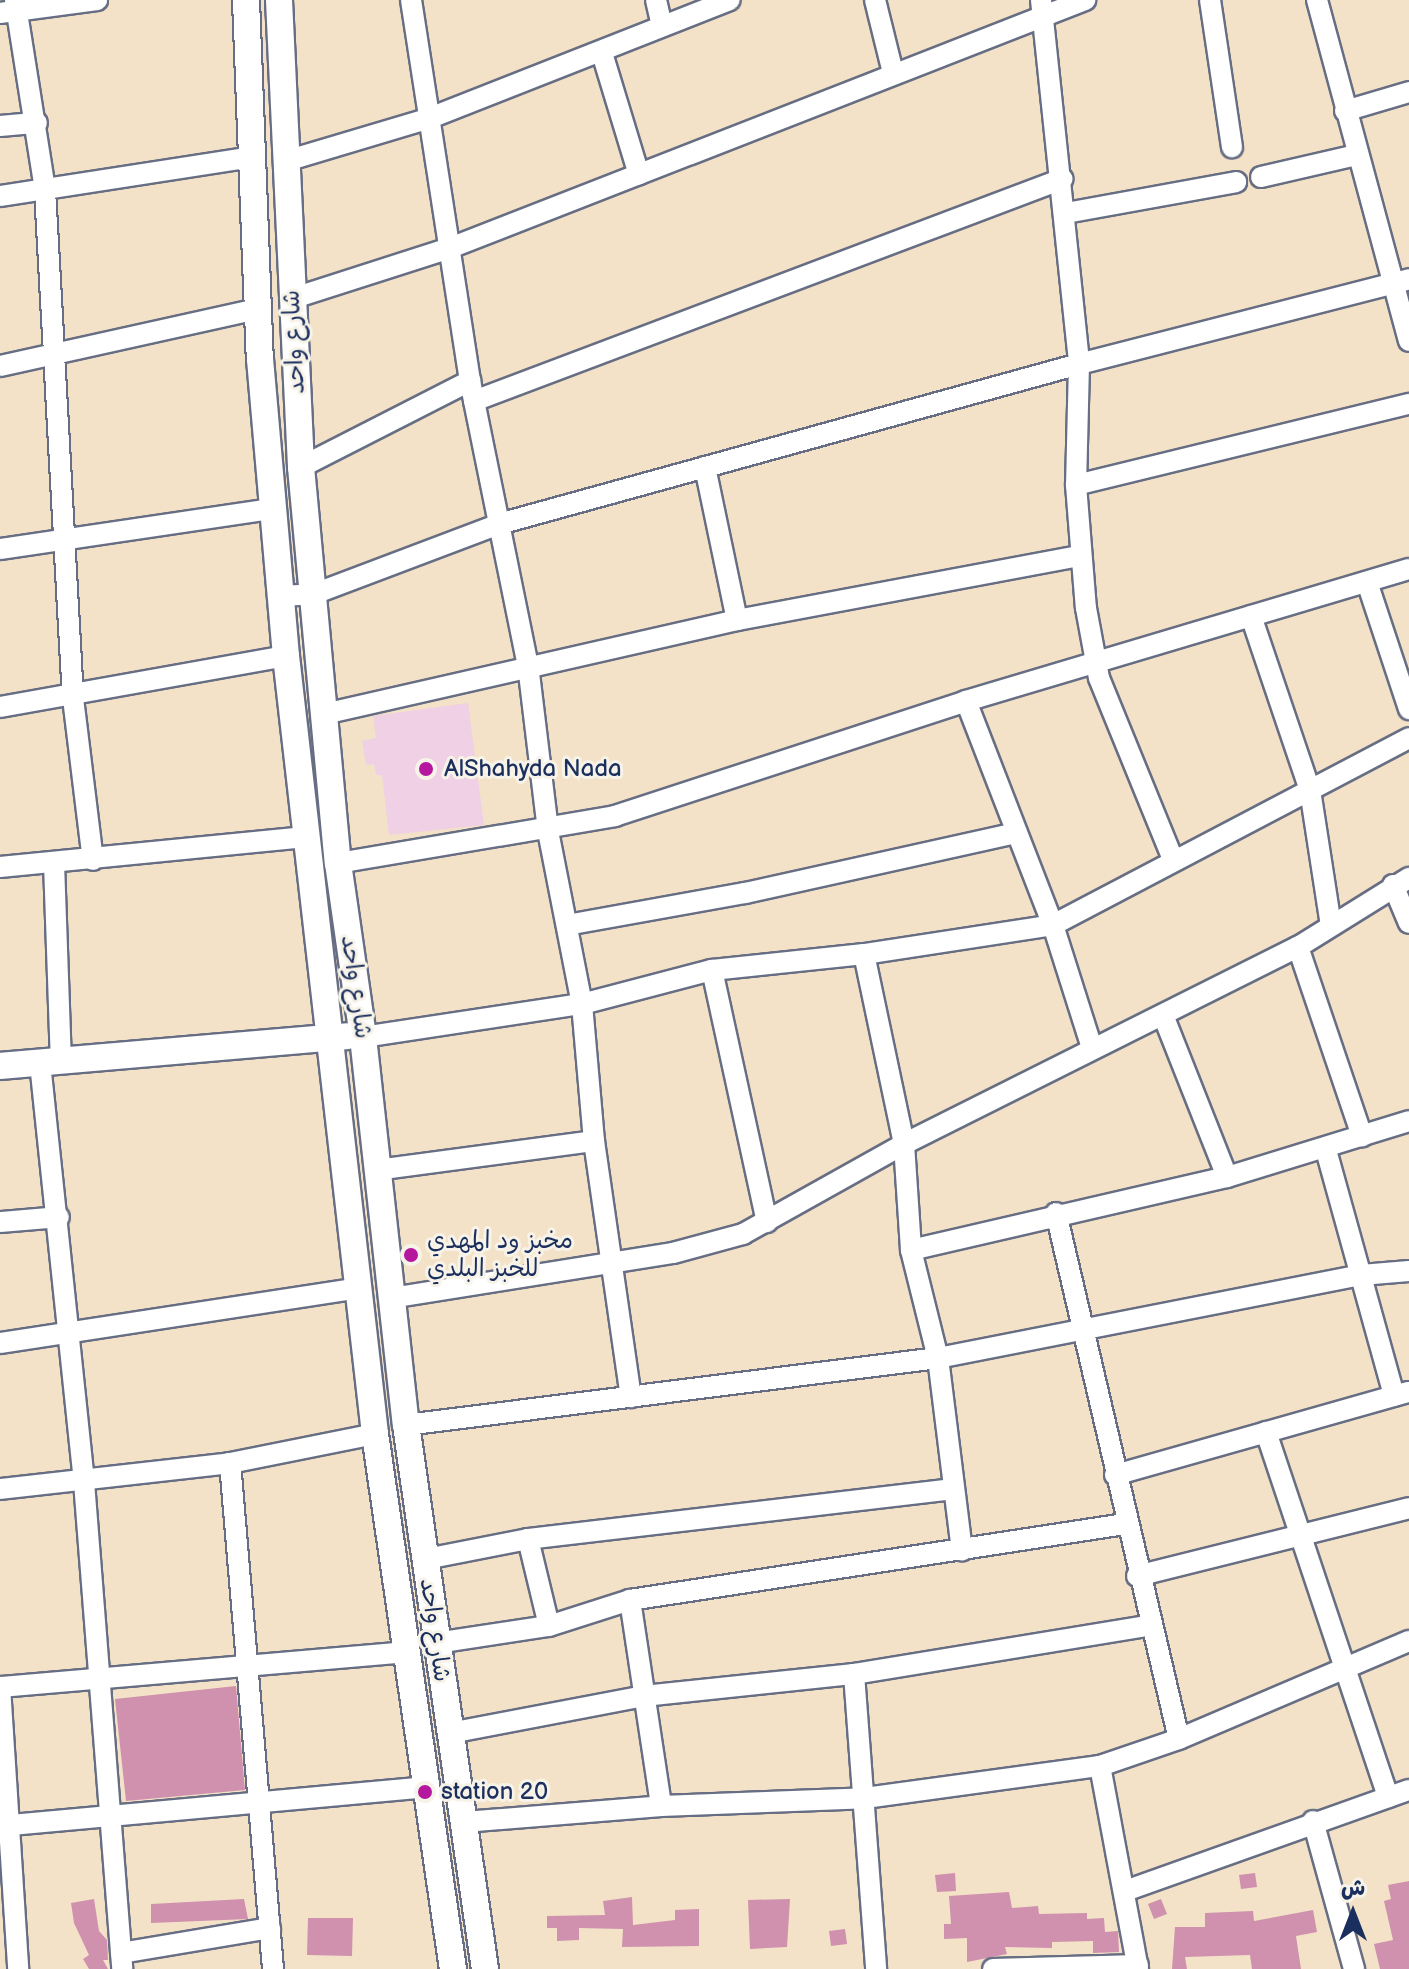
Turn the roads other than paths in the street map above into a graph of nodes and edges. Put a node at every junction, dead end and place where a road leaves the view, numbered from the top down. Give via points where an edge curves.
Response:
1 (97, 0) edge
2 (246, 0) edge
3 (279, 0) edge
4 (411, 0) edge
5 (656, 0) edge
6 (730, 0) edge
7 (875, 0) edge
8 (1085, 0) edge
9 (1210, 0) edge
10 (1317, 0) edge
11 (11, 8) edge
12 (1042, 8) edge
13 (662, 26) junction
14 (602, 53) junction
15 (893, 73) junction
16 (1409, 92) edge
17 (1345, 111) junction
18 (430, 118) junction
19 (37, 123) junction
20 (0, 126) edge
21 (1232, 147) dead end
22 (1356, 155) junction
23 (253, 157) junction
24 (286, 161) junction
25 (639, 175) junction
26 (1261, 177) dead end
27 (1062, 179) junction
28 (1236, 182) dead end
29 (45, 190) junction
30 (0, 196) edge
31 (1066, 213) junction
32 (450, 248) junction
33 (1400, 282) edge
34 (291, 299) junction
35 (258, 309) junction
36 (1409, 341) edge
37 (52, 356) junction
38 (1079, 364) junction
39 (0, 366) edge
40 (472, 391) junction
41 (1409, 404) edge
42 (301, 467) junction
43 (705, 467) junction
44 (1076, 485) junction
45 (272, 509) junction
46 (499, 524) junction
47 (64, 543) junction
48 (0, 549) edge
49 (1079, 556) junction
50 (1409, 569) edge
51 (1367, 582) junction
52 (314, 594) junction
53 (280, 596) junction
54 (1251, 616) junction
55 (737, 620) junction
56 (286, 656) junction
57 (1095, 662) junction
58 (528, 665) junction
59 (73, 698) junction
60 (966, 701) junction
61 (0, 707) edge
62 (1409, 709) edge
63 (324, 714) junction
64 (1409, 738) edge
65 (1310, 790) junction
66 (548, 831) junction
67 (1016, 833) junction
68 (306, 837) junction
69 (1173, 859) junction
70 (93, 860) junction
71 (54, 863) junction
72 (338, 863) junction
73 (0, 867) edge
74 (1401, 882) edge
75 (1409, 923) edge
76 (567, 925) junction
77 (1053, 925) junction
78 (1331, 925) junction
79 (1298, 947) junction
80 (864, 954) junction
81 (712, 970) junction
82 (582, 1004) junction
83 (1163, 1015) junction
84 (329, 1035) junction
85 (363, 1037) junction
86 (1092, 1048) junction
87 (50, 1062) junction
88 (0, 1066) edge
89 (1409, 1121) edge
90 (1362, 1136) junction
91 (594, 1141) junction
92 (904, 1144) junction
93 (1326, 1150) junction
94 (376, 1170) junction
95 (1227, 1177) junction
96 (1056, 1213) junction
97 (59, 1217) junction
98 (0, 1222) edge
99 (767, 1222) junction
100 (911, 1250) junction
101 (611, 1260) junction
102 (1409, 1271) edge
103 (1361, 1275) junction
104 (359, 1288) junction
105 (391, 1298) junction
106 (1083, 1328) junction
107 (67, 1335) junction
108 (0, 1343) edge
109 (938, 1358) junction
110 (1401, 1394) edge
111 (631, 1397) junction
112 (406, 1425) junction
113 (1266, 1432) junction
114 (375, 1434) junction
115 (230, 1463) junction
116 (1115, 1475) junction
117 (84, 1482) junction
118 (0, 1489) edge
119 (952, 1489) junction
120 (1409, 1508) edge
121 (1125, 1524) junction
122 (1300, 1537) junction
123 (528, 1539) junction
124 (962, 1551) junction
125 (426, 1559) junction
126 (1137, 1576) junction
127 (630, 1600) junction
128 (549, 1626) junction
129 (1148, 1626) junction
130 (1409, 1641) edge
131 (436, 1643) junction
132 (406, 1652) junction
133 (245, 1667) junction
134 (1344, 1671) junction
135 (854, 1674) junction
136 (96, 1680) junction
137 (0, 1687) edge
138 (644, 1696) junction
139 (450, 1733) junction
140 (1179, 1739) junction
141 (1100, 1766) junction
142 (425, 1787) junction
143 (1409, 1790) edge
144 (1388, 1797) junction
145 (865, 1798) junction
146 (260, 1802) junction
147 (661, 1806) junction
148 (108, 1817) junction
149 (1313, 1821) junction
150 (464, 1822) junction
151 (4, 1826) edge
152 (6, 1882) edge
153 (1125, 1891) junction
154 (270, 1928) junction
155 (121, 1961) edge
156 (1138, 1967) edge
157 (18, 1969) edge
158 (273, 1969) edge
159 (453, 1969) edge
160 (485, 1969) edge
161 (876, 1969) edge
162 (993, 1969) edge
163 (1354, 1969) edge

1 - 11 street
2 - 23 street, شارع واحد
3 - 24 street, شارع واحد
4 - 18 street
5 - 13 street
6 - 13 street
7 - 15 street
8 - 12 street
9 - 21 street
10 - 17 street
11 - 19 street
12 - 15 street
12 - 27 street
13 - 14 street
14 - 18 street
14 - 25 street
15 - 25 street
16 - 17 street
17 - 22 street
18 - 24 street
18 - 32 street
19 - 20 street
19 - 29 street
22 - 26 street
22 - 33 street
23 - 29 street
23 - 35 street, شارع واحد
24 - 34 street, شارع واحد
25 - 32 street
27 - 31 street
27 - 40 street
28 - 31 street
29 - 30 street
29 - 37 street
31 - 38 street
32 - 34 street
32 - 40 street
33 - 36 street
33 - 38 street
34 - 42 street, شارع واحد
35 - 37 street
35 - 45 street, شارع واحد
37 - 39 street
37 - 47 street
38 - 43 street
38 - 44 street
40 - 42 street
40 - 46 street
41 - 44 street
42 - 52 street, شارع واحد
43 - 46 street
43 - 55 street
44 - 49 street
45 - 47 street
45 - 53 street, شارع واحد
46 - 52 street
46 - 58 street
47 - 48 street
47 - 59 street
49 - 55 street
49 - 57 street
50 - 51 street
51 - 54 street
51 - 62 street
52 - 53 street
52 - 63 street, شارع واحد
53 - 56 street, شارع واحد
54 - 57 street
54 - 65 street
55 - 58 street
56 - 59 street
56 - 68 street, شارع واحد
57 - 60 street
57 - 69 street
58 - 63 street
58 - 66 street
59 - 61 street
59 - 70 street
60 - 66 street via 615,816
60 - 67 street
63 - 72 street, شارع واحد
64 - 65 street
65 - 69 street
65 - 78 street
66 - 72 street
66 - 76 street
67 - 76 street via 745,893
67 - 77 street
68 - 70 street
68 - 84 street, شارع واحد
69 - 77 street
70 - 71 street
71 - 73 street
71 - 87 street
72 - 85 street, شارع واحد
74 - 75 street
74 - 78 street
76 - 82 street
77 - 80 street
77 - 86 street
78 - 79 street
79 - 83 street
79 - 90 street
80 - 81 street
80 - 92 street
81 - 82 street
81 - 99 street
82 - 85 street
82 - 91 street
83 - 86 street
83 - 95 street
84 - 85 street
84 - 87 street
84 - 104 street, شارع واحد
85 - 94 street, شارع واحد
86 - 92 street
87 - 88 street
87 - 97 street
89 - 90 street
90 - 93 street
91 - 94 street
91 - 101 street
92 - 99 street
92 - 100 street
93 - 95 street
93 - 103 street
94 - 105 street, شارع واحد
95 - 96 street
96 - 100 street
96 - 106 street
97 - 98 street
97 - 107 street
99 - 101 street via 699,1247
100 - 109 street
101 - 105 street
101 - 111 street
102 - 103 street
103 - 106 street
103 - 110 street
104 - 107 street
104 - 114 street, شارع واحد
105 - 112 street, شارع واحد
106 - 109 street
106 - 116 street
107 - 108 street
107 - 117 street
109 - 111 street
109 - 119 street
110 - 113 street
111 - 112 street
112 - 125 street, شارع واحد
113 - 116 street
113 - 122 street
114 - 115 street
114 - 132 street, شارع واحد
115 - 117 street
115 - 133 street
116 - 121 street
117 - 118 street
117 - 136 street
119 - 123 street
119 - 124 street
120 - 122 street
121 - 124 street
121 - 126 street
122 - 126 street
122 - 134 street
123 - 125 street
123 - 128 street
124 - 127 street
125 - 131 street, شارع واحد
126 - 129 street
127 - 128 street
127 - 138 street
128 - 131 street
129 - 135 street
129 - 140 street
130 - 134 street
131 - 139 street, شارع واحد
132 - 133 street
132 - 142 street, شارع واحد
133 - 136 street
133 - 146 street
134 - 140 street
134 - 144 street
135 - 138 street
135 - 145 street
136 - 137 street
136 - 148 street
137 - 151 street
138 - 139 street
138 - 147 street
139 - 150 street, شارع واحد
140 - 141 street
141 - 145 street
141 - 153 street
142 - 146 street
142 - 159 street, شارع واحد
143 - 144 street
144 - 149 street
145 - 147 street
145 - 161 street
146 - 148 street
146 - 154 street
147 - 150 street
148 - 151 street
148 - 155 street
149 - 153 street
149 - 163 street
150 - 160 street, شارع واحد
151 - 152 street
152 - 157 street
153 - 156 street
154 - 155 street
154 - 158 street
156 - 162 street

